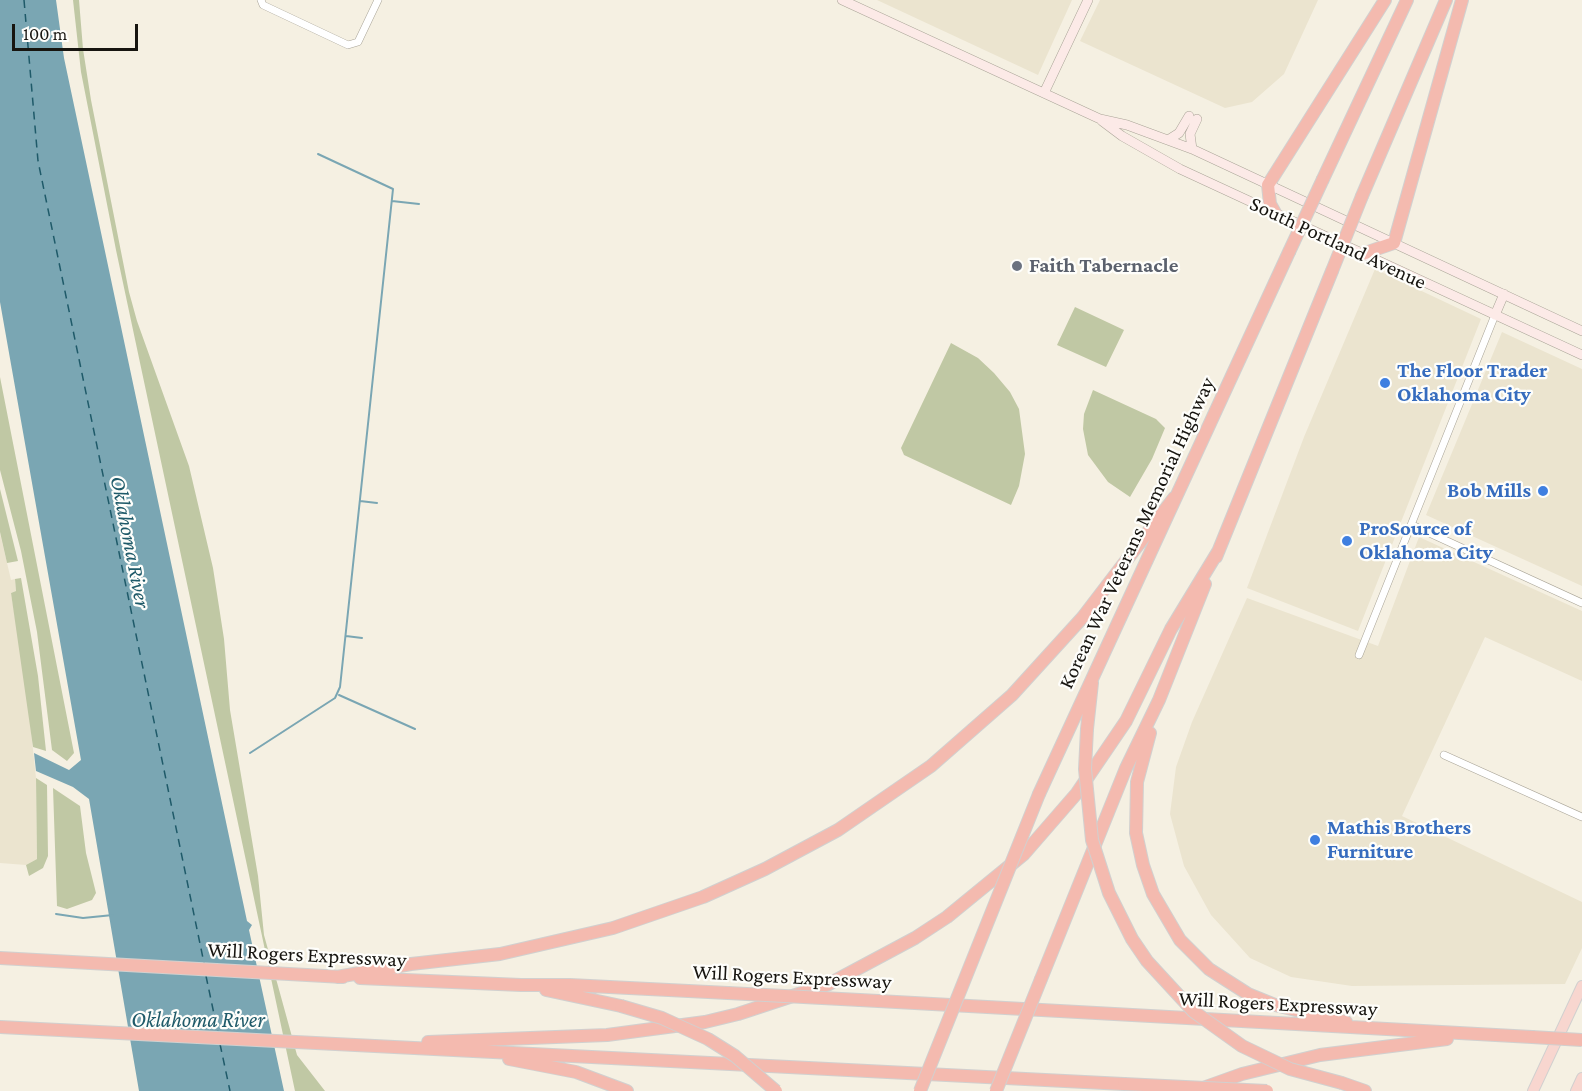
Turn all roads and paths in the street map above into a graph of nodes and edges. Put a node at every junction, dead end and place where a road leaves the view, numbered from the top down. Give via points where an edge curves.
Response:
1 (261, 0) edge
2 (378, 0) edge
3 (842, 0) edge
4 (1088, 0) edge
5 (1385, 0) edge
6 (1407, 0) edge
7 (1446, 0) edge
8 (1462, 0) edge
9 (1044, 93) junction
10 (1100, 119) junction
11 (1168, 140) junction
12 (1192, 150) junction
13 (1268, 185) junction
14 (1275, 213) junction
15 (1394, 243) junction
16 (1362, 254) junction
17 (1504, 294) junction
18 (1495, 315) junction
19 (1582, 331) edge
20 (1582, 356) edge
21 (1174, 498) junction
22 (1412, 525) junction
23 (1219, 550) junction
24 (1582, 603) edge
25 (1359, 655) dead end
26 (1093, 673) junction
27 (1159, 700) junction
28 (1444, 755) dead end
29 (1582, 818) edge
30 (0, 958) edge
31 (337, 977) junction
32 (521, 985) junction
33 (1582, 986) edge
34 (6, 1028) edge
35 (1379, 1029) junction
36 (1478, 1035) junction
37 (1582, 1040) edge
38 (375, 1045) junction
39 (467, 1051) junction
40 (1582, 1078) edge
41 (627, 1091) edge
42 (776, 1091) edge
43 (920, 1091) edge
44 (996, 1091) edge
45 (1195, 1091) edge
46 (1267, 1091) edge
47 (1365, 1091) edge
48 (1533, 1091) edge
49 (1576, 1091) edge

1 - 2 street via 262,5 348,45 358,42
3 - 9 main road, South Portland Avenue
4 - 9 main road
5 - 13 highway
6 - 21 highway, Korean War Veterans Memorial Highway, bridge
7 - 23 highway, bridge
8 - 15 highway
9 - 10 main road, South Portland Avenue
10 - 11 main road, South Portland Avenue
10 - 14 main road, South Portland Avenue via 1161,159
11 - 12 main road, South Portland Avenue
11 - 12 main road via 1193,117
12 - 13 main road, South Portland Avenue
13 - 14 highway
13 - 15 main road, South Portland Avenue
14 - 16 main road, South Portland Avenue
15 - 16 highway
15 - 17 main road, South Portland Avenue
16 - 18 main road, South Portland Avenue
17 - 18 main road
17 - 19 main road, South Portland Avenue
18 - 20 main road, South Portland Avenue
18 - 22 street
21 - 26 highway, Korean War Veterans Memorial Highway
21 - 31 highway via 1083,617 1012,695 931,766 838,830 714,893 613,928 500,954
22 - 24 street
22 - 25 street
23 - 27 highway
23 - 38 highway via 1171,629 1126,721 1077,793 1016,860 947,917 907,943 829,984 705,1022 607,1035
26 - 43 highway, Korean War Veterans Memorial Highway, bridge via 1039,795
26 - 47 highway, bridge via 1085,769 1092,840 1116,909 1147,961 1193,1011 1242,1046 1290,1069
27 - 35 highway via 1138,773 1136,816 1143,865 1165,917 1190,951 1235,987 1275,1005
27 - 44 highway, bridge via 1122,778
28 - 29 street
30 - 31 highway, Will Rogers Expressway
31 - 32 highway, Will Rogers Expressway
32 - 35 highway, Will Rogers Expressway, bridge
32 - 42 highway, bridge via 663,1018 735,1056
33 - 48 main road
34 - 38 highway
35 - 36 highway, Will Rogers Expressway
36 - 37 highway, Will Rogers Expressway, bridge
36 - 45 highway via 1320,1054
38 - 39 highway
39 - 41 highway via 576,1072
39 - 46 highway, bridge
40 - 49 main road

